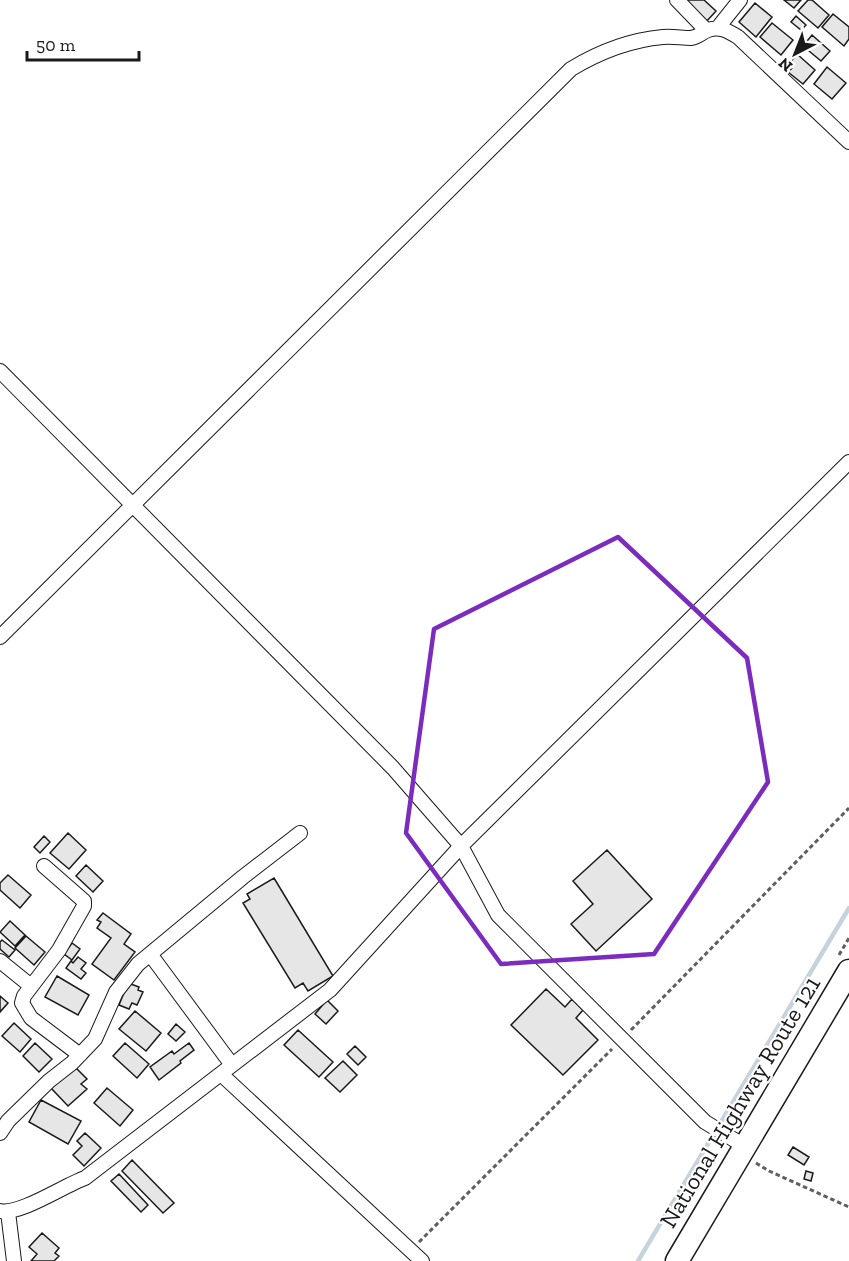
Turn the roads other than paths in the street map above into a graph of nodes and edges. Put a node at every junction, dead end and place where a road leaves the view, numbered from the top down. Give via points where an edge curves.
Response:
1 (677, 0) edge
2 (740, 0) edge
3 (722, 28) junction
4 (706, 30) junction
5 (849, 142) edge
6 (0, 371) edge
7 (849, 462) edge
8 (133, 505) junction
9 (0, 637) edge
10 (300, 833) dead end
11 (461, 846) junction
12 (44, 866) dead end
13 (150, 954) junction
14 (0, 961) edge
15 (849, 971) edge
16 (31, 986) junction
17 (80, 1055) junction
18 (227, 1070) junction
19 (0, 1133) edge
20 (744, 1151) junction
21 (4, 1211) edge
22 (14, 1261) edge
23 (423, 1261) edge
24 (677, 1261) edge

1 - 4 street
2 - 3 street via 720,25
3 - 4 street
3 - 5 street via 738,37
4 - 8 street via 694,37 666,36 620,45 571,69
6 - 8 street
7 - 11 street
8 - 9 street
8 - 11 street via 393,768
10 - 13 street
11 - 18 street via 330,990
11 - 20 street via 498,915 705,1122
12 - 16 street via 84,901 84,906 59,950
13 - 17 street via 116,992 95,1039
13 - 18 street
14 - 16 street
15 - 20 highway, National Highway Route 121
16 - 17 street via 24,996 24,1009
17 - 19 street via 49,1081
18 - 21 street via 85,1178 16,1211
18 - 23 street
20 - 24 highway, National Highway Route 121
21 - 22 street

